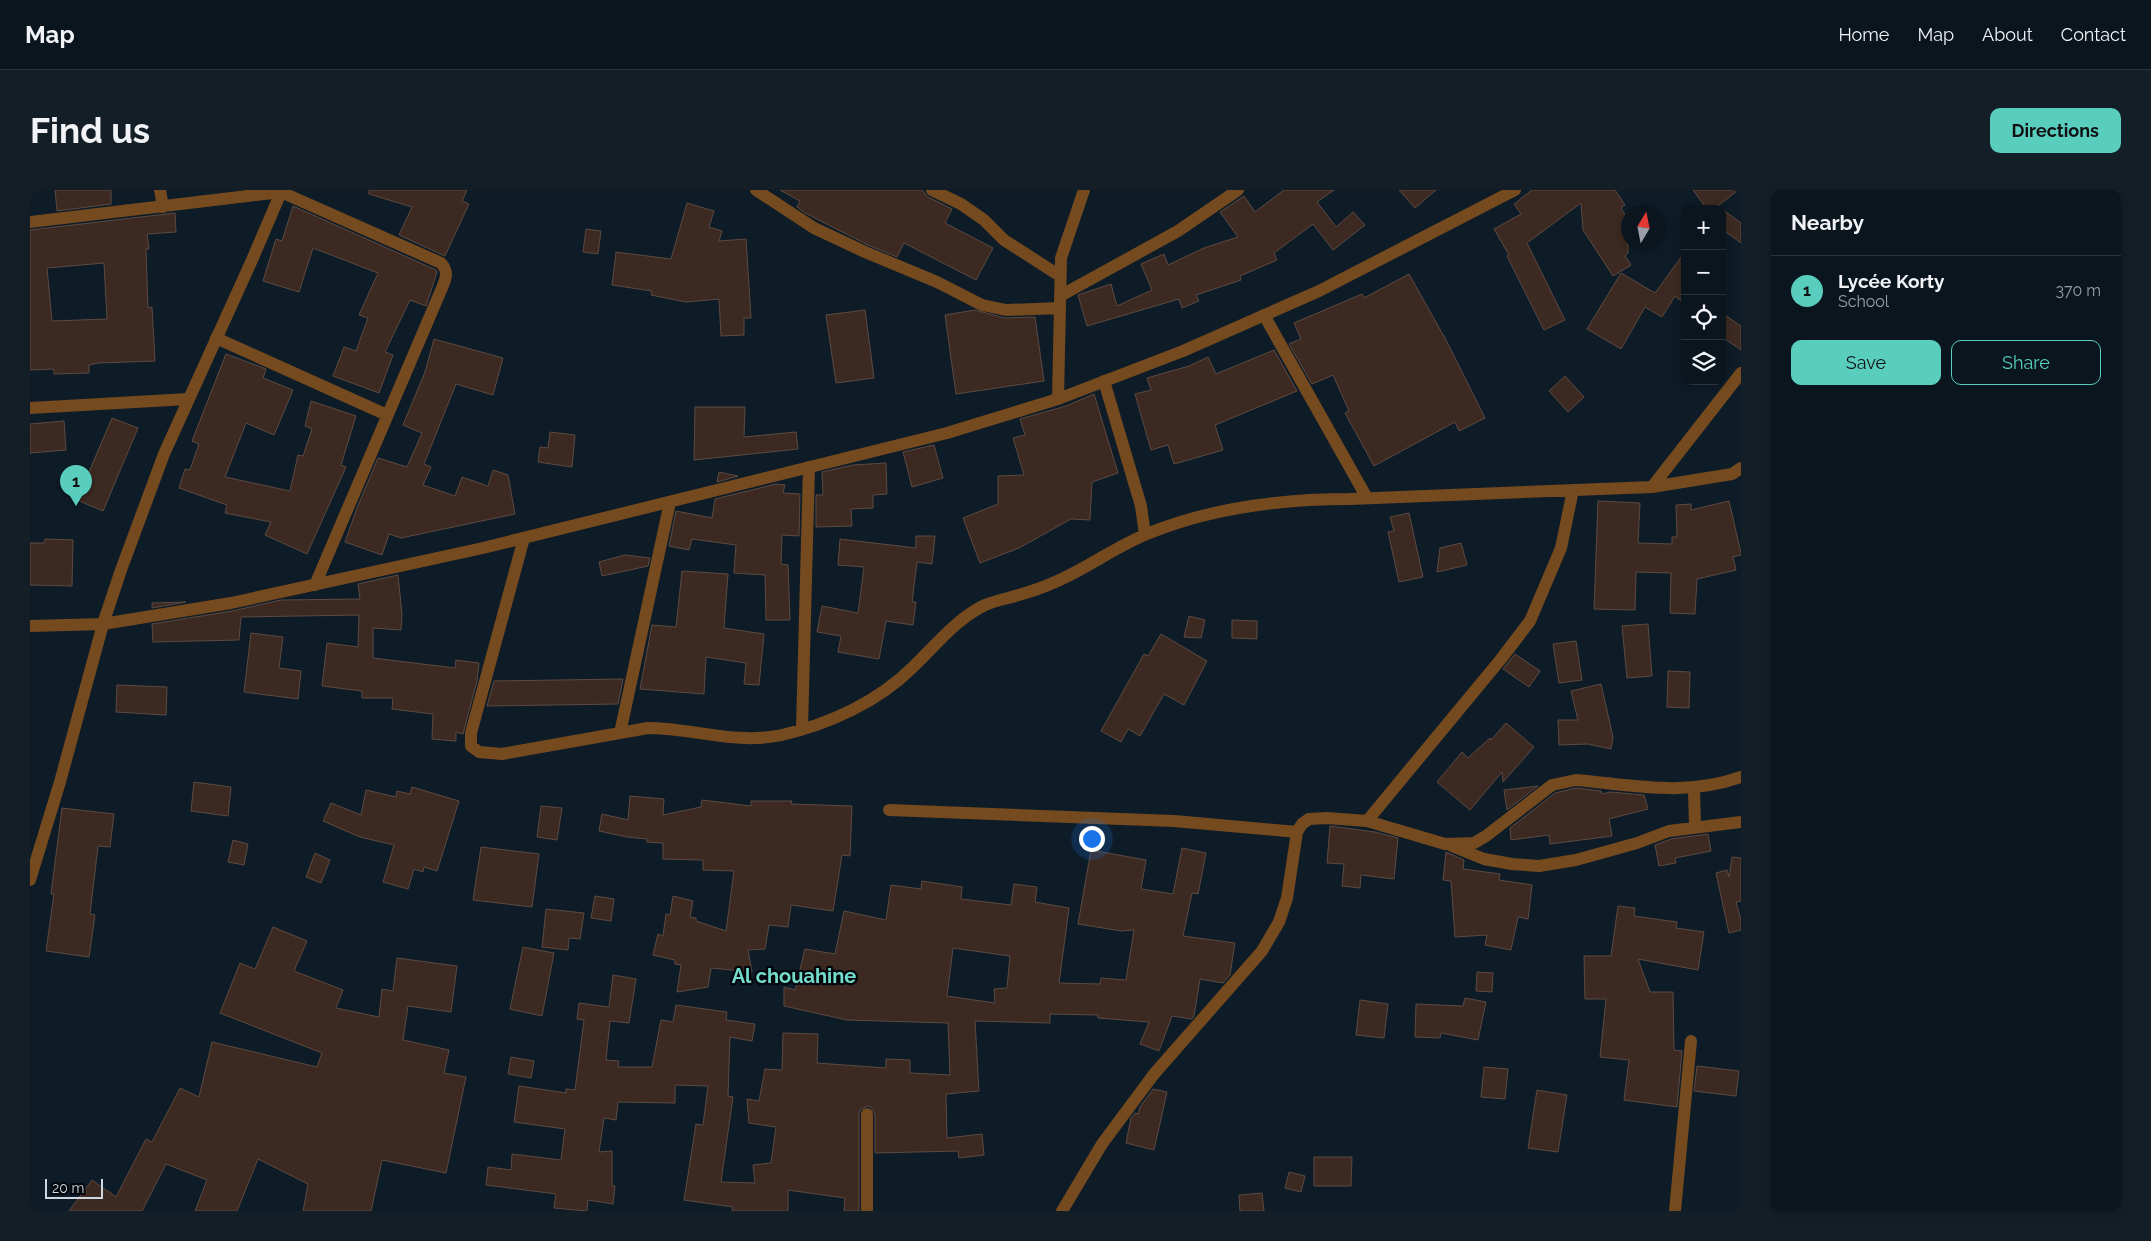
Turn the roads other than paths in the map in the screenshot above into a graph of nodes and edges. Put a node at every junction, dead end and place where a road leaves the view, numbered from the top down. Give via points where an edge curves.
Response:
1 (160, 190) edge
2 (756, 190) edge
3 (932, 190) edge
4 (1084, 190) edge
5 (1238, 190) edge
6 (1515, 190) edge
7 (281, 191) edge
8 (163, 207) junction
9 (30, 222) edge
10 (1060, 276) junction
11 (1060, 302) junction
12 (1264, 315) junction
13 (216, 338) junction
14 (1741, 372) edge
15 (1104, 381) junction
16 (188, 399) junction
17 (1058, 400) junction
18 (30, 408) edge
19 (387, 415) junction
20 (809, 467) junction
21 (1738, 471) edge
22 (1652, 487) junction
23 (1573, 490) junction
24 (1367, 498) junction
25 (670, 502) junction
26 (1145, 535) junction
27 (524, 538) junction
28 (315, 585) junction
29 (103, 624) junction
30 (30, 626) edge
31 (802, 728) junction
32 (620, 733) junction
33 (1741, 777) edge
34 (1694, 789) junction
35 (889, 810) dead end
36 (1368, 821) junction
37 (1741, 822) edge
38 (1695, 826) junction
39 (1297, 832) junction
40 (1445, 844) junction
41 (30, 880) edge
42 (1691, 1041) dead end
43 (867, 1114) dead end
44 (867, 1211) edge
45 (1062, 1211) edge
46 (1675, 1211) edge

1 - 8 street
2 - 11 street via 814,228 982,305 1006,310
3 - 10 street via 968,209 1004,240
4 - 10 street via 1061,258
5 - 11 street via 1178,231
6 - 12 street via 1319,292
7 - 8 street
7 - 13 street
7 - 19 street via 441,263 446,269 447,276
8 - 9 street
10 - 11 street
11 - 17 street
12 - 15 street
12 - 24 street
13 - 16 street
13 - 19 street
14 - 22 street
15 - 17 street
15 - 26 street via 1141,506
16 - 18 street
16 - 29 street via 157,472
17 - 20 street via 947,433
19 - 28 street
20 - 25 street
20 - 31 street
21 - 22 street
22 - 23 street
23 - 24 street
23 - 36 street via 1561,548 1530,621
24 - 26 street via 1309,499 1245,508 1193,518
25 - 27 street
25 - 32 street
26 - 31 street via 1055,582 986,605 947,632 885,690 852,711
27 - 28 street
27 - 32 street via 471,733 471,746 479,752 502,754
28 - 29 street
29 - 30 street
29 - 41 street
31 - 32 street via 781,735 743,739 667,728
33 - 34 street via 1718,786
34 - 38 street
34 - 40 street via 1576,780 1564,782 1552,785 1474,843
35 - 39 street via 1174,821
36 - 39 street via 1309,819
36 - 40 street
37 - 38 street
38 - 40 street via 1576,860 1539,866 1484,858
39 - 45 street via 1287,898 1279,922 1262,951 1154,1074 1102,1144
42 - 46 street
43 - 44 street

